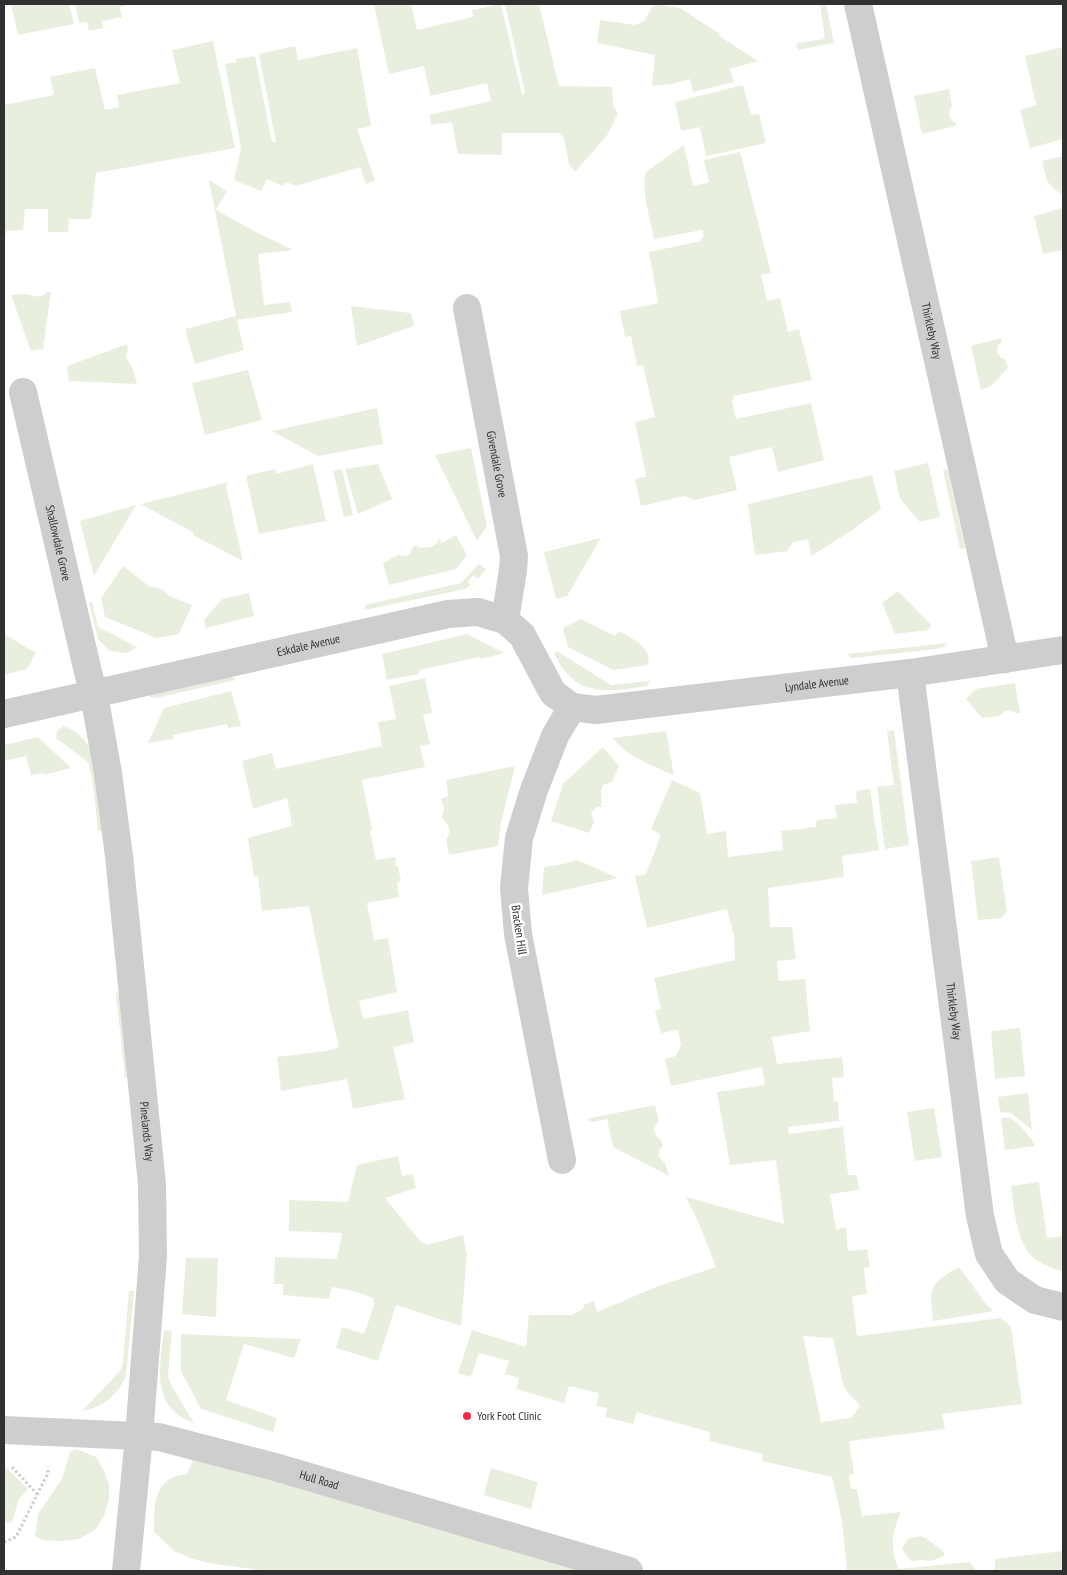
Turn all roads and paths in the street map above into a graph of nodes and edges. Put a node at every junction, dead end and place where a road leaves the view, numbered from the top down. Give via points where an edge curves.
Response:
1 (858, 4) edge
2 (467, 308) dead end
3 (22, 392) dead end
4 (505, 620) junction
5 (1063, 650) edge
6 (1006, 659) junction
7 (910, 673) junction
8 (94, 695) junction
9 (572, 707) junction
10 (4, 714) edge
11 (562, 1160) dead end
12 (1063, 1307) edge
13 (4, 1430) edge
14 (50, 1432) junction
15 (139, 1436) junction
16 (10, 1466) dead end
17 (37, 1494) junction
18 (4, 1542) edge
19 (126, 1571) edge
20 (629, 1571) edge

1 - 6 street, Thirkleby Way
2 - 4 street, Givendale Grove via 514,556
3 - 8 street, Shallowdale Grove
4 - 8 street, Eskdale Avenue via 478,612 448,614
4 - 9 street, Eskdale Avenue via 522,635 553,693
5 - 6 street, Lyndale Avenue
6 - 7 street, Lyndale Avenue
7 - 9 street, Lyndale Avenue via 596,710
7 - 12 street, Thirkleby Way via 980,1216 989,1254 1007,1281 1035,1300
8 - 10 street, Eskdale Avenue
8 - 15 street, Pinelands Way via 119,856 152,1184 153,1256
9 - 11 street, Bracken Hill via 534,790 519,838 514,888 518,934
13 - 14 street, Hull Road
14 - 15 street, Hull Road
14 - 17 path via 48,1473
15 - 19 street, Pinelands Way
15 - 20 street, Hull Road via 159,1437 275,1467
16 - 17 path
17 - 18 path via 16,1537

